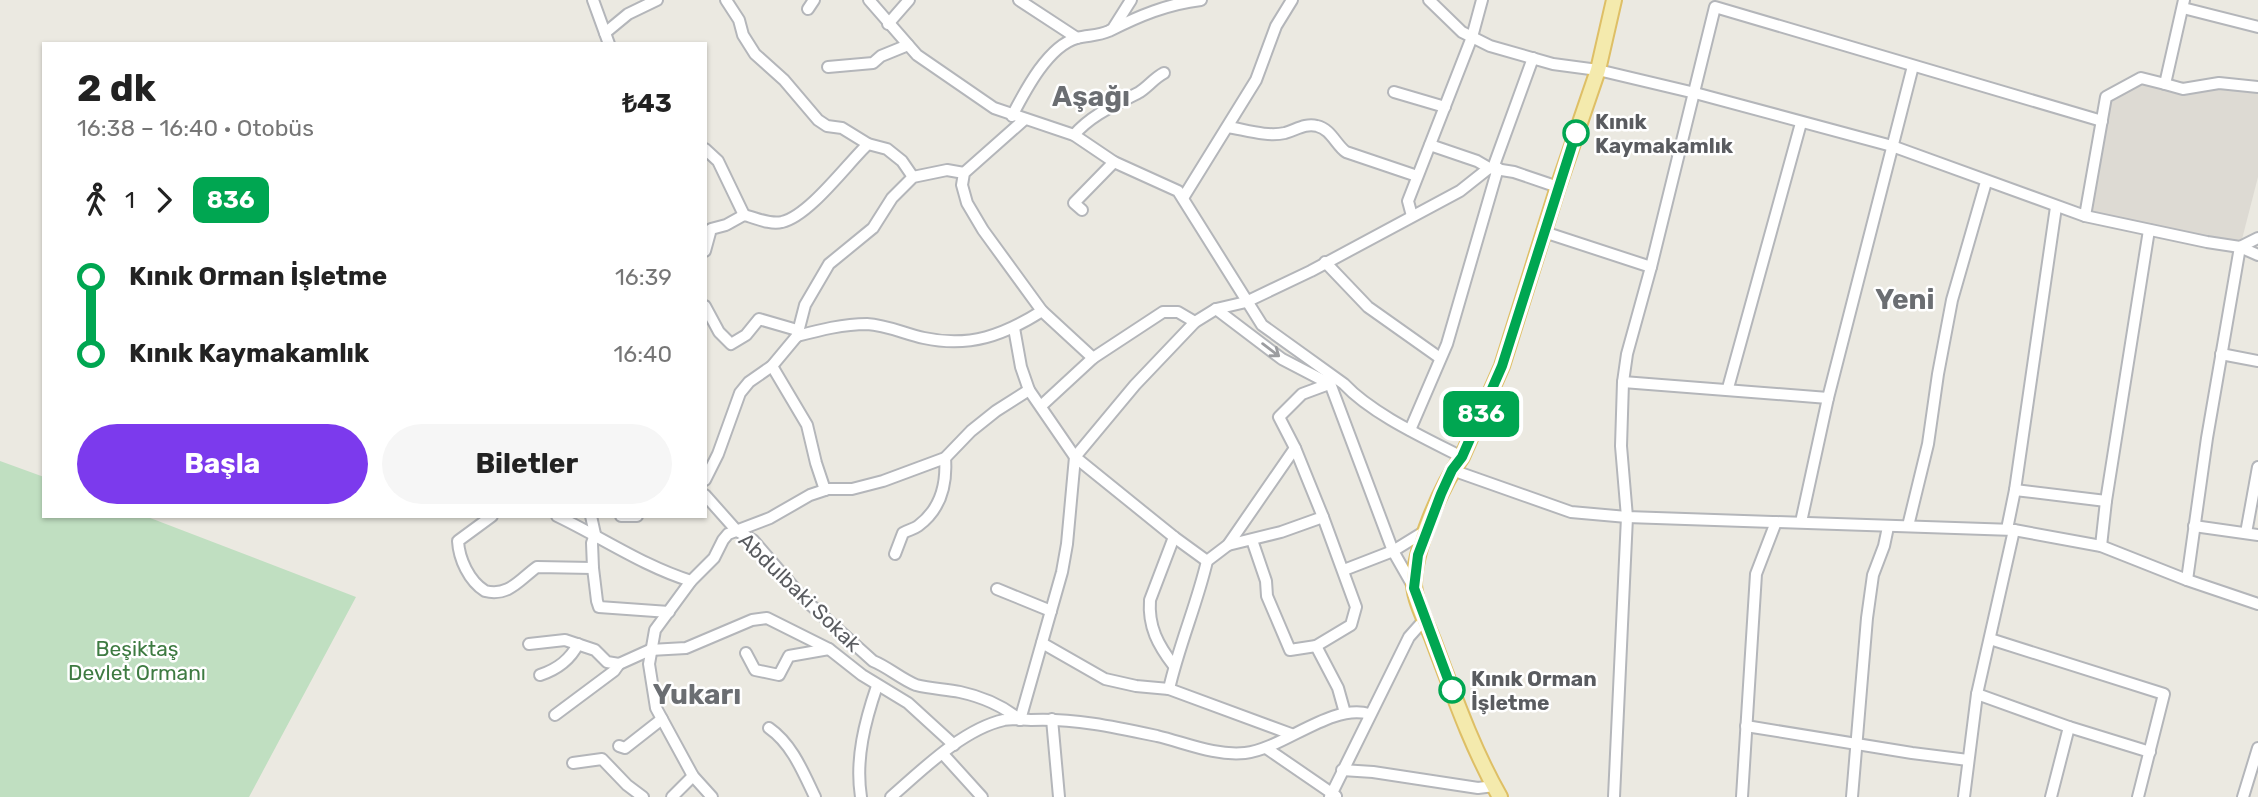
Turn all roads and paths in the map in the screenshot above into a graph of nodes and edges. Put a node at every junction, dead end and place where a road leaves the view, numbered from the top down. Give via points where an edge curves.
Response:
1 (593, 0) edge
2 (657, 0) edge
3 (726, 0) edge
4 (869, 0) edge
5 (909, 0) edge
6 (1019, 0) edge
7 (1131, 0) edge
8 (1201, 0) edge
9 (1292, 0) edge
10 (1429, 0) edge
11 (1482, 0) edge
12 (1614, 0) edge
13 (2183, 4) edge
14 (888, 24) junction
15 (2258, 27) edge
16 (1114, 28) junction
17 (1472, 37) junction
18 (607, 38) edge
19 (1077, 38) junction
20 (908, 45) junction
21 (1533, 58) junction
22 (1913, 65) junction
23 (828, 67) dead end
24 (1598, 70) junction
25 (1164, 73) dead end
26 (2165, 84) junction
27 (2258, 87) edge
28 (1394, 92) dead end
29 (1695, 93) junction
30 (1445, 107) junction
31 (1012, 116) junction
32 (1025, 119) junction
33 (2102, 121) junction
34 (1801, 123) junction
35 (1228, 127) junction
36 (1074, 135) junction
37 (868, 144) junction
38 (1430, 145) junction
39 (1892, 146) junction
40 (707, 151) edge
41 (1114, 162) junction
42 (1493, 168) junction
43 (964, 173) junction
44 (1417, 176) junction
45 (913, 177) junction
46 (1986, 182) junction
47 (1558, 187) junction
48 (1183, 198) junction
49 (2056, 208) junction
50 (1082, 210) dead end
51 (744, 215) junction
52 (1412, 216) junction
53 (2085, 216) junction
54 (708, 226) edge
55 (2149, 230) junction
56 (1544, 232) junction
57 (2258, 238) edge
58 (2240, 247) junction
59 (2258, 254) edge
60 (1325, 262) junction
61 (1651, 267) junction
62 (1246, 302) junction
63 (1216, 309) junction
64 (707, 310) edge
65 (1042, 311) junction
66 (1195, 322) junction
67 (1014, 328) junction
68 (797, 333) junction
69 (2221, 354) junction
70 (1093, 358) junction
71 (1440, 358) junction
72 (2258, 361) edge
73 (772, 366) junction
74 (1326, 372) junction
75 (1623, 382) junction
76 (1329, 384) junction
77 (1728, 388) junction
78 (1029, 390) junction
79 (1352, 393) junction
80 (1828, 398) junction
81 (1041, 406) junction
82 (1410, 430) junction
83 (1295, 448) junction
84 (1074, 457) junction
85 (1462, 457) junction
86 (945, 458) junction
87 (2258, 467) edge
88 (1452, 470) junction
89 (707, 476) edge
90 (825, 490) junction
91 (2015, 490) junction
92 (707, 497) edge
93 (2106, 501) junction
94 (1322, 517) junction
95 (1627, 517) junction
96 (489, 518) edge
97 (561, 518) edge
98 (591, 518) edge
99 (1776, 522) junction
100 (1801, 523) junction
101 (1908, 526) junction
102 (2194, 526) junction
103 (1888, 527) junction
104 (2010, 529) junction
105 (1427, 530) junction
106 (737, 531) junction
107 (595, 534) junction
108 (2252, 534) edge
109 (1174, 537) junction
110 (1252, 540) junction
111 (1228, 545) junction
112 (2101, 546) junction
113 (1393, 551) junction
114 (895, 554) dead end
115 (1207, 561) junction
116 (593, 568) junction
117 (1344, 570) junction
118 (2187, 580) junction
119 (691, 581) junction
120 (1414, 588) junction
121 (997, 589) dead end
122 (2258, 604) edge
123 (1051, 611) junction
124 (669, 612) junction
125 (1424, 619) junction
126 (1990, 639) junction
127 (1042, 643) junction
128 (529, 644) dead end
129 (578, 644) junction
130 (1316, 646) junction
131 (830, 649) junction
132 (650, 650) junction
133 (746, 653) dead end
134 (873, 661) junction
135 (619, 664) junction
136 (1174, 666) junction
137 (540, 675) dead end
138 (862, 676) junction
139 (877, 686) junction
140 (1169, 689) junction
141 (1978, 694) junction
142 (1345, 713) junction
143 (1369, 714) junction
144 (555, 715) dead end
145 (662, 719) junction
146 (1052, 719) junction
147 (1020, 720) junction
148 (1745, 726) junction
149 (2069, 727) junction
150 (769, 728) dead end
151 (1291, 734) junction
152 (1857, 743) junction
153 (954, 744) junction
154 (619, 746) dead end
155 (1266, 748) junction
156 (2258, 748) edge
157 (2150, 752) junction
158 (943, 754) junction
159 (1968, 760) junction
160 (573, 763) dead end
161 (1342, 770) junction
162 (693, 776) junction
163 (1497, 791) edge
164 (1333, 796) edge
165 (643, 797) edge
166 (672, 797) edge
167 (712, 797) edge
168 (816, 797) edge
169 (861, 797) edge
170 (891, 797) edge
171 (982, 797) edge
172 (1059, 797) edge
173 (1614, 797) edge
174 (1742, 797) edge
175 (1852, 797) edge
176 (1964, 797) edge
177 (2051, 797) edge
178 (2138, 797) edge
179 (2243, 797) edge

1 - 18 street
2 - 18 street via 628,14
3 - 37 street via 755,54 785,80 818,120
4 - 14 street
5 - 14 street
6 - 19 street
7 - 16 street
8 - 16 street via 1144,13
9 - 35 street via 1276,26 1256,80
10 - 17 street
11 - 17 street
12 - 24 main road
13 - 15 street
13 - 26 street
14 - 20 street
16 - 19 street
17 - 21 street
17 - 30 street
19 - 31 street via 1054,54 1029,83
20 - 23 street via 873,63
20 - 31 street via 994,108
21 - 24 street
21 - 42 street
22 - 29 street via 1715,7
22 - 33 street
22 - 39 street
24 - 29 street
24 - 47 main road
25 - 36 street
26 - 27 street via 2183,89 2219,83
26 - 33 street via 2141,78 2106,97
28 - 30 street
29 - 34 street
29 - 61 street
30 - 38 street
31 - 32 street
32 - 36 street
32 - 43 street
33 - 53 street
34 - 39 street
34 - 77 street
35 - 44 street via 1268,134 1318,126 1346,152
35 - 48 street
36 - 41 street
37 - 45 street via 887,149
37 - 51 street via 818,198 783,222
38 - 42 street
38 - 44 street
39 - 46 street
39 - 80 street
40 - 51 street via 718,161
41 - 48 street via 1178,191
41 - 50 street via 1074,203
42 - 47 street
42 - 52 street
42 - 71 street via 1473,261
43 - 45 street via 947,170
43 - 65 street via 967,203
44 - 52 street via 1408,201
45 - 68 street via 892,198 873,228 829,264 805,305
46 - 49 street
46 - 101 street via 1952,300 1928,444
47 - 56 main road
48 - 62 street
49 - 53 street
49 - 91 street
51 - 54 street via 726,225
52 - 60 street
53 - 55 street
55 - 58 street
55 - 93 street
56 - 61 street
56 - 85 main road via 1502,366
57 - 58 street
58 - 59 street
58 - 69 street
60 - 62 street
60 - 71 street via 1368,307
61 - 75 street
62 - 63 street
62 - 74 street via 1262,325
63 - 66 street
63 -> 76 street via 1282,359
64 - 68 street via 731,344 759,319
65 - 67 street
65 - 70 street
66 - 70 street via 1178,312 1163,312
66 - 84 street
67 - 68 street via 979,340 954,341 868,324
67 - 78 street
68 - 73 street
69 - 72 street
69 - 102 street
70 - 81 street
71 - 82 street
73 - 89 street via 740,393
73 - 90 street via 807,425
74 - 76 street
74 - 79 street
75 - 77 street
75 - 95 street via 1621,446
76 - 79 street
76 - 83 street via 1302,394 1279,416
76 - 113 street
77 - 80 street
78 - 81 street
78 - 86 street via 971,431
79 - 82 street
80 - 100 street
81 - 84 street
82 - 85 street
83 - 94 street
83 - 111 street
84 - 109 street
84 - 123 street via 1067,544
85 - 88 main road
86 - 90 street via 883,481
86 - 114 street via 941,496 928,517 903,533
87 - 108 street
88 - 95 street via 1571,512
88 - 105 main road
90 - 106 street
91 - 93 street
91 - 104 street
92 - 106 street, Abdulbaki Sokak
93 - 112 street
94 - 110 street
94 - 117 street
95 - 99 street
95 - 173 street
96 - 116 street via 458,541 470,576 485,591 508,590 537,567
97 - 107 street
98 - 107 street
99 - 100 street
99 - 148 street via 1756,574
100 - 103 street
101 - 103 street
101 - 104 street
102 - 108 street
102 - 118 street
103 - 152 street via 1873,575
104 - 112 street
104 - 126 street
105 - 113 street
105 - 120 main road
106 - 119 street via 728,534 714,558
106 - 134 street, Abdulbaki Sokak via 753,541 803,598
107 - 116 street
107 - 119 street via 649,566
109 - 115 street
109 - 136 street via 1150,600 1151,627
110 - 111 street
110 - 130 street via 1267,596 1290,650
111 - 115 street
112 - 118 street
113 - 117 street
113 - 120 street
115 - 136 street
116 - 124 street via 599,607
117 - 130 street via 1356,607 1351,625
118 - 122 street
119 - 124 street
120 - 125 main road
121 - 123 street
123 - 127 street
124 - 132 street via 655,630
125 - 143 street via 1409,637
125 - 163 main road
126 - 141 street
126 - 157 street via 2164,694
127 - 140 street via 1105,680
127 - 147 street
128 - 129 street via 559,639
129 - 135 street
129 - 137 street via 557,668
130 - 142 street via 1338,688
131 - 132 street via 767,618 686,648
131 - 133 street via 789,656 779,675 755,670
131 - 138 street
132 - 135 street
132 - 145 street via 650,675
134 - 138 street
134 - 147 street, Abdulbaki Sokak via 912,683 995,702
135 - 144 street
136 - 140 street
138 - 139 street
139 - 153 street via 908,703
139 - 169 street via 862,740
140 - 151 street
141 - 149 street
141 - 159 street
142 - 143 street
142 - 151 street
143 - 161 street
145 - 154 street via 625,748
145 - 162 street
146 - 147 street
146 - 155 street via 1091,722 1231,754
146 - 172 street
147 - 153 street via 1006,719
148 - 152 street
148 - 174 street
149 - 157 street
149 - 177 street
150 - 168 street via 796,758
151 - 155 street
152 - 159 street
152 - 175 street
153 - 158 street
155 - 164 street
156 - 179 street
157 - 178 street
158 - 170 street
158 - 171 street
159 - 176 street
160 - 165 street via 602,759
161 - 163 street
161 - 164 street
162 - 166 street
162 - 167 street

